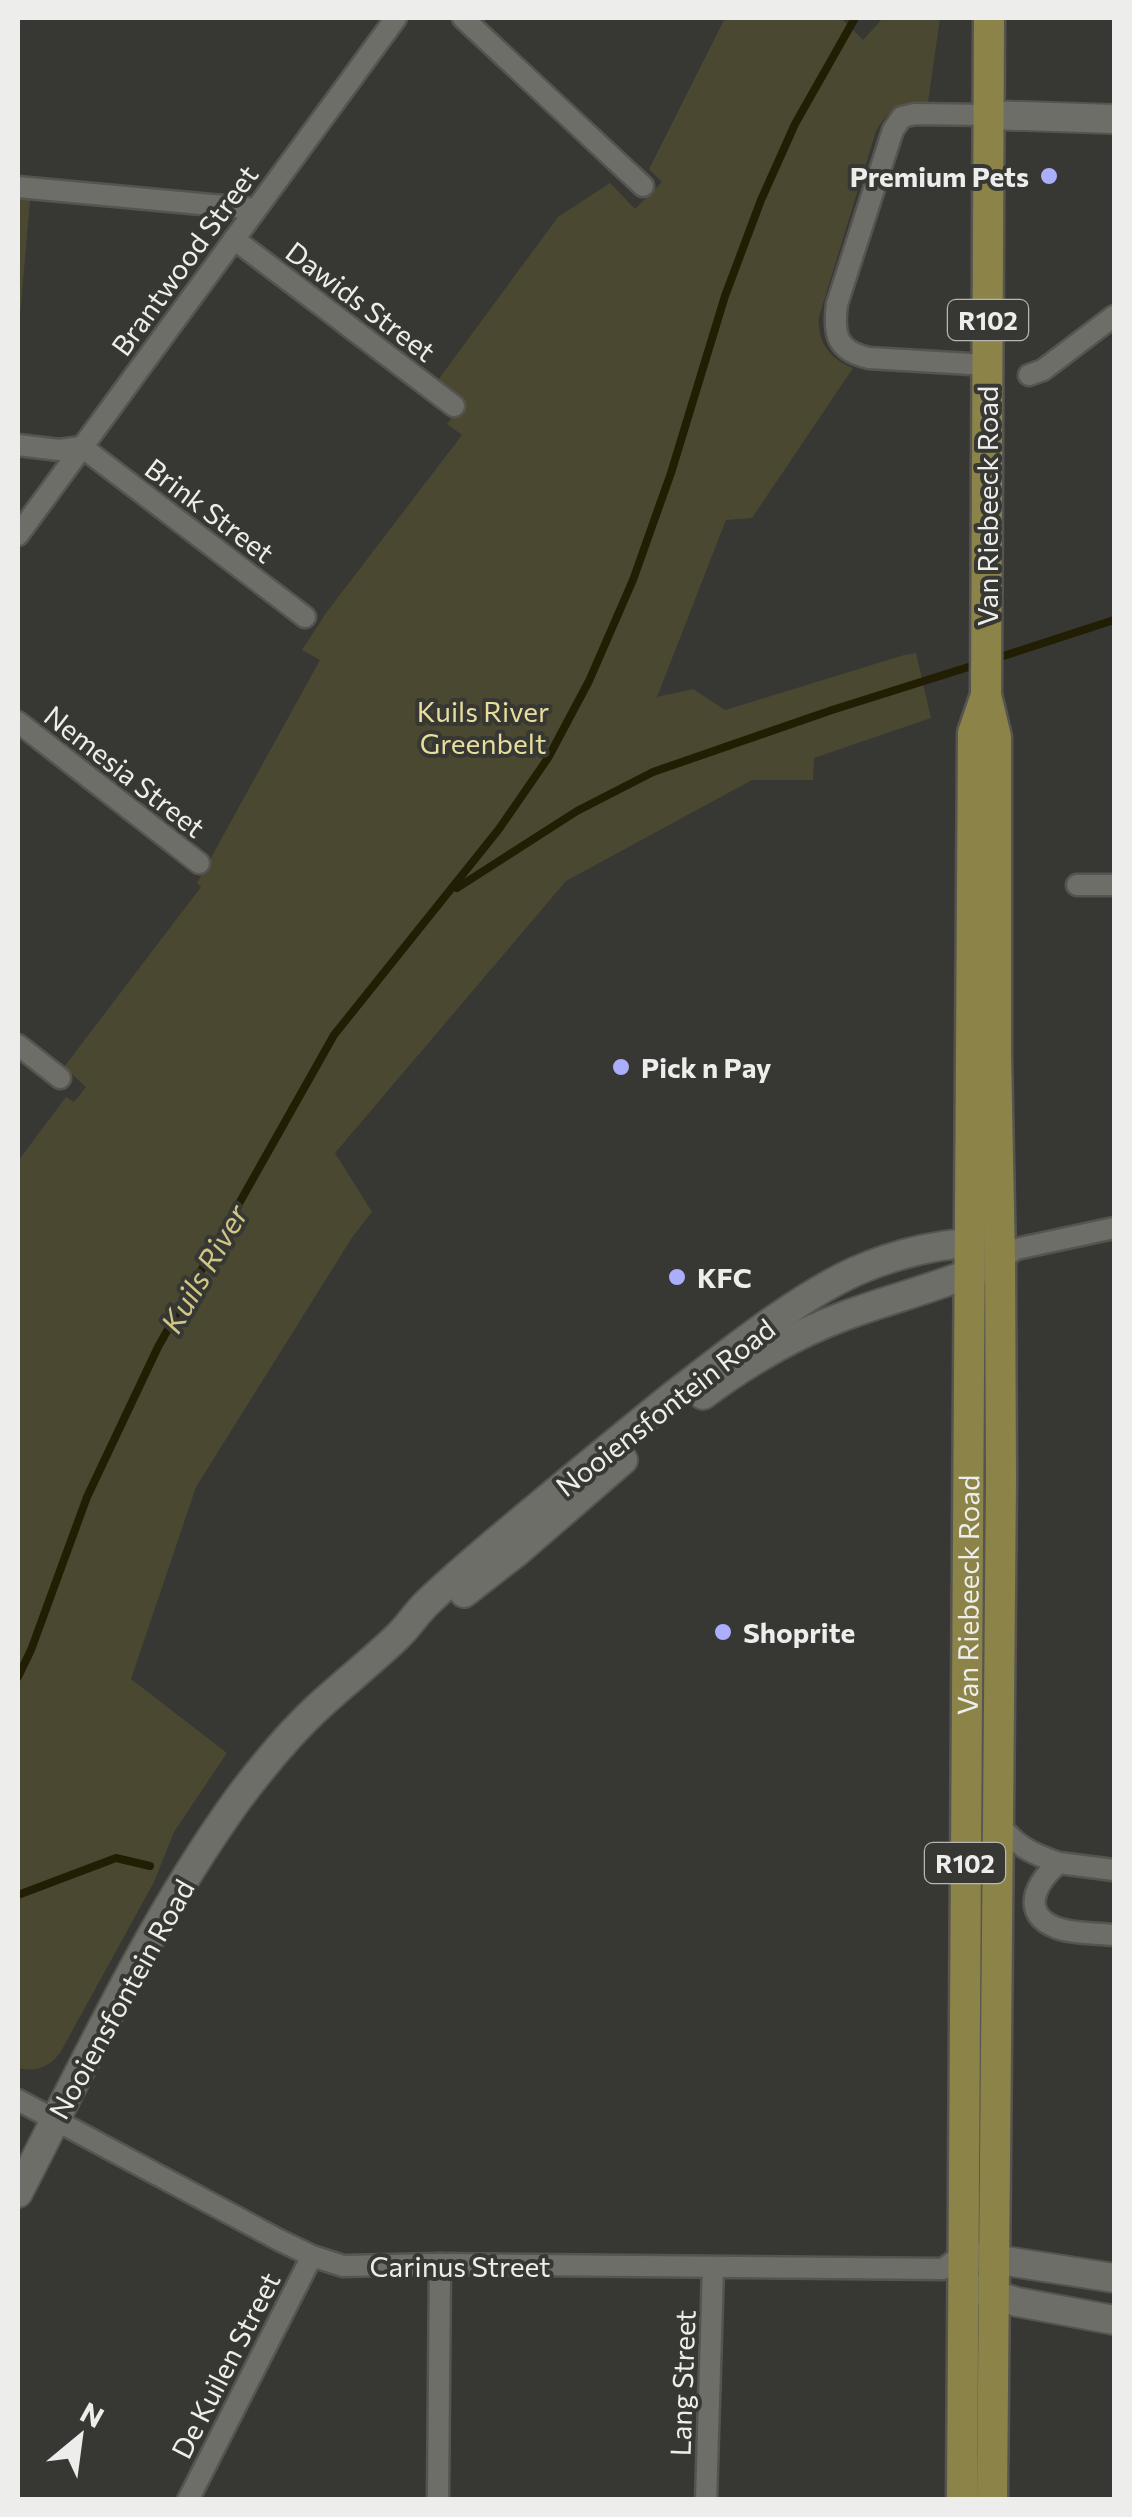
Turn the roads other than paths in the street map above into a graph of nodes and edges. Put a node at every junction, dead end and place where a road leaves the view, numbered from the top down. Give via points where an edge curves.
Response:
1 (396, 18) edge
2 (464, 18) edge
3 (989, 18) edge
4 (989, 115) junction
5 (1114, 119) edge
6 (643, 186) dead end
7 (18, 187) edge
8 (256, 210) junction
9 (234, 239) junction
10 (1114, 316) edge
11 (987, 364) junction
12 (1029, 375) dead end
13 (454, 406) dead end
14 (18, 446) edge
15 (82, 447) junction
16 (18, 535) edge
17 (305, 618) dead end
18 (986, 695) junction
19 (18, 722) edge
20 (200, 863) dead end
21 (1077, 885) dead end
22 (1114, 886) edge
23 (18, 1045) edge
24 (60, 1078) dead end
25 (1114, 1228) edge
26 (969, 1242) junction
27 (1005, 1250) junction
28 (969, 1274) junction
29 (398, 1636) junction
30 (997, 1822) junction
31 (1058, 1863) junction
32 (1114, 1870) edge
33 (1114, 1935) edge
34 (18, 2100) edge
35 (54, 2119) junction
36 (18, 2194) edge
37 (312, 2256) junction
38 (994, 2258) junction
39 (440, 2264) junction
40 (713, 2268) junction
41 (956, 2270) junction
42 (1114, 2278) edge
43 (994, 2296) junction
44 (1114, 2320) edge
45 (188, 2500) edge
46 (438, 2500) edge
47 (706, 2500) edge
48 (962, 2500) edge
49 (992, 2500) edge

1 - 8 street, Brantwood Street
2 - 6 street
3 - 4 main road, Van Riebeeck Road / R102
4 - 5 street
4 - 11 main road, Van Riebeeck Road / R102
4 - 11 street via 915,114 892,130 835,322 844,348 856,355
7 - 8 street
8 - 9 street, Brantwood Street
9 - 13 street, Dawids Street
9 - 15 street, Brantwood Street
10 - 12 street
11 - 18 main road, Van Riebeeck Road / R102
14 - 15 street
15 - 16 street, Brantwood Street
15 - 17 street, Brink Street
18 - 26 main road, Van Riebeeck Road / R102 via 973,733
18 - 27 main road, Van Riebeeck Road / R102 via 996,736 996,1053
19 - 20 street, Nemesia Street
21 - 22 street
23 - 24 street
25 - 27 street
26 - 27 street, Nooiensfontein Road
26 - 28 main road, Van Riebeeck Road / R102
26 - 29 street, Nooiensfontein Road via 908,1252 855,1272 785,1314 530,1513
27 - 28 street, Nooiensfontein Road
27 - 30 main road, Van Riebeeck Road / R102
28 - 29 street, Nooiensfontein Road via 840,1317 758,1357 671,1418 457,1599
28 - 41 main road, Van Riebeeck Road / R102
29 - 35 street, Nooiensfontein Road via 288,1737 240,1797 147,1945
30 - 31 street via 1015,1843
30 - 38 main road, Van Riebeeck Road / R102
31 - 32 street
31 - 33 street via 1036,1888 1039,1914 1058,1929
34 - 35 street, Carinus Street
35 - 36 street, Nooiensfontein Road
35 - 37 street, Carinus Street
37 - 39 street, Carinus Street via 342,2266
37 - 45 street, De Kuilen Street
38 - 41 street
38 - 42 street
38 - 43 main road, Van Riebeeck Road / R102
39 - 40 street, Carinus Street
39 - 46 street
40 - 41 street, Carinus Street
40 - 47 street, Lang Street
41 - 43 street
41 - 48 main road, Van Riebeeck Road / R102
43 - 44 street
43 - 49 main road, Van Riebeeck Road / R102

